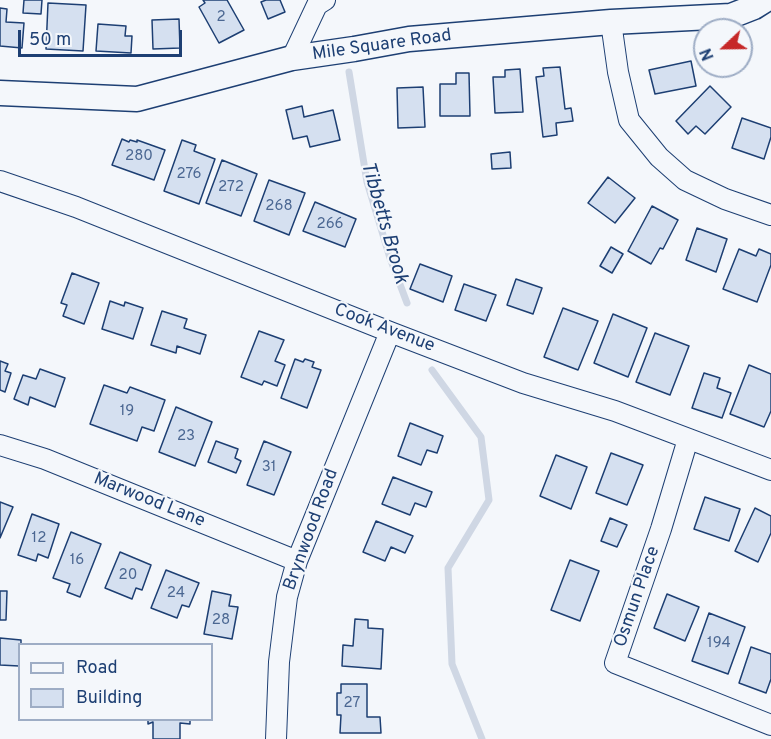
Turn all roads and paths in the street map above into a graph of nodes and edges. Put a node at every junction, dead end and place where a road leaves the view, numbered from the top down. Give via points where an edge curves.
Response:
1 (765, 0) edge
2 (319, 2) edge
3 (610, 22) junction
4 (292, 58) junction
5 (0, 93) edge
6 (0, 181) edge
7 (771, 215) edge
8 (390, 332) junction
9 (688, 439) junction
10 (0, 445) edge
11 (771, 470) edge
12 (297, 561) junction
13 (771, 725) edge
14 (276, 739) edge

1 - 3 street, Mile Square Road via 731,16
2 - 4 street
3 - 4 street, Mile Square Road via 409,39
3 - 7 street via 629,120 659,158 685,180
4 - 5 street, Mile Square Road via 137,99
6 - 8 street, Cook Avenue via 76,207
8 - 9 street, Cook Avenue via 523,383 615,411
8 - 12 street, Brynwood Road
9 - 11 street, Cook Avenue
9 - 13 street, Osmun Place via 615,663
10 - 12 street, Marwood Lane via 45,459
12 - 14 street, Brynwood Road via 287,597 279,662

